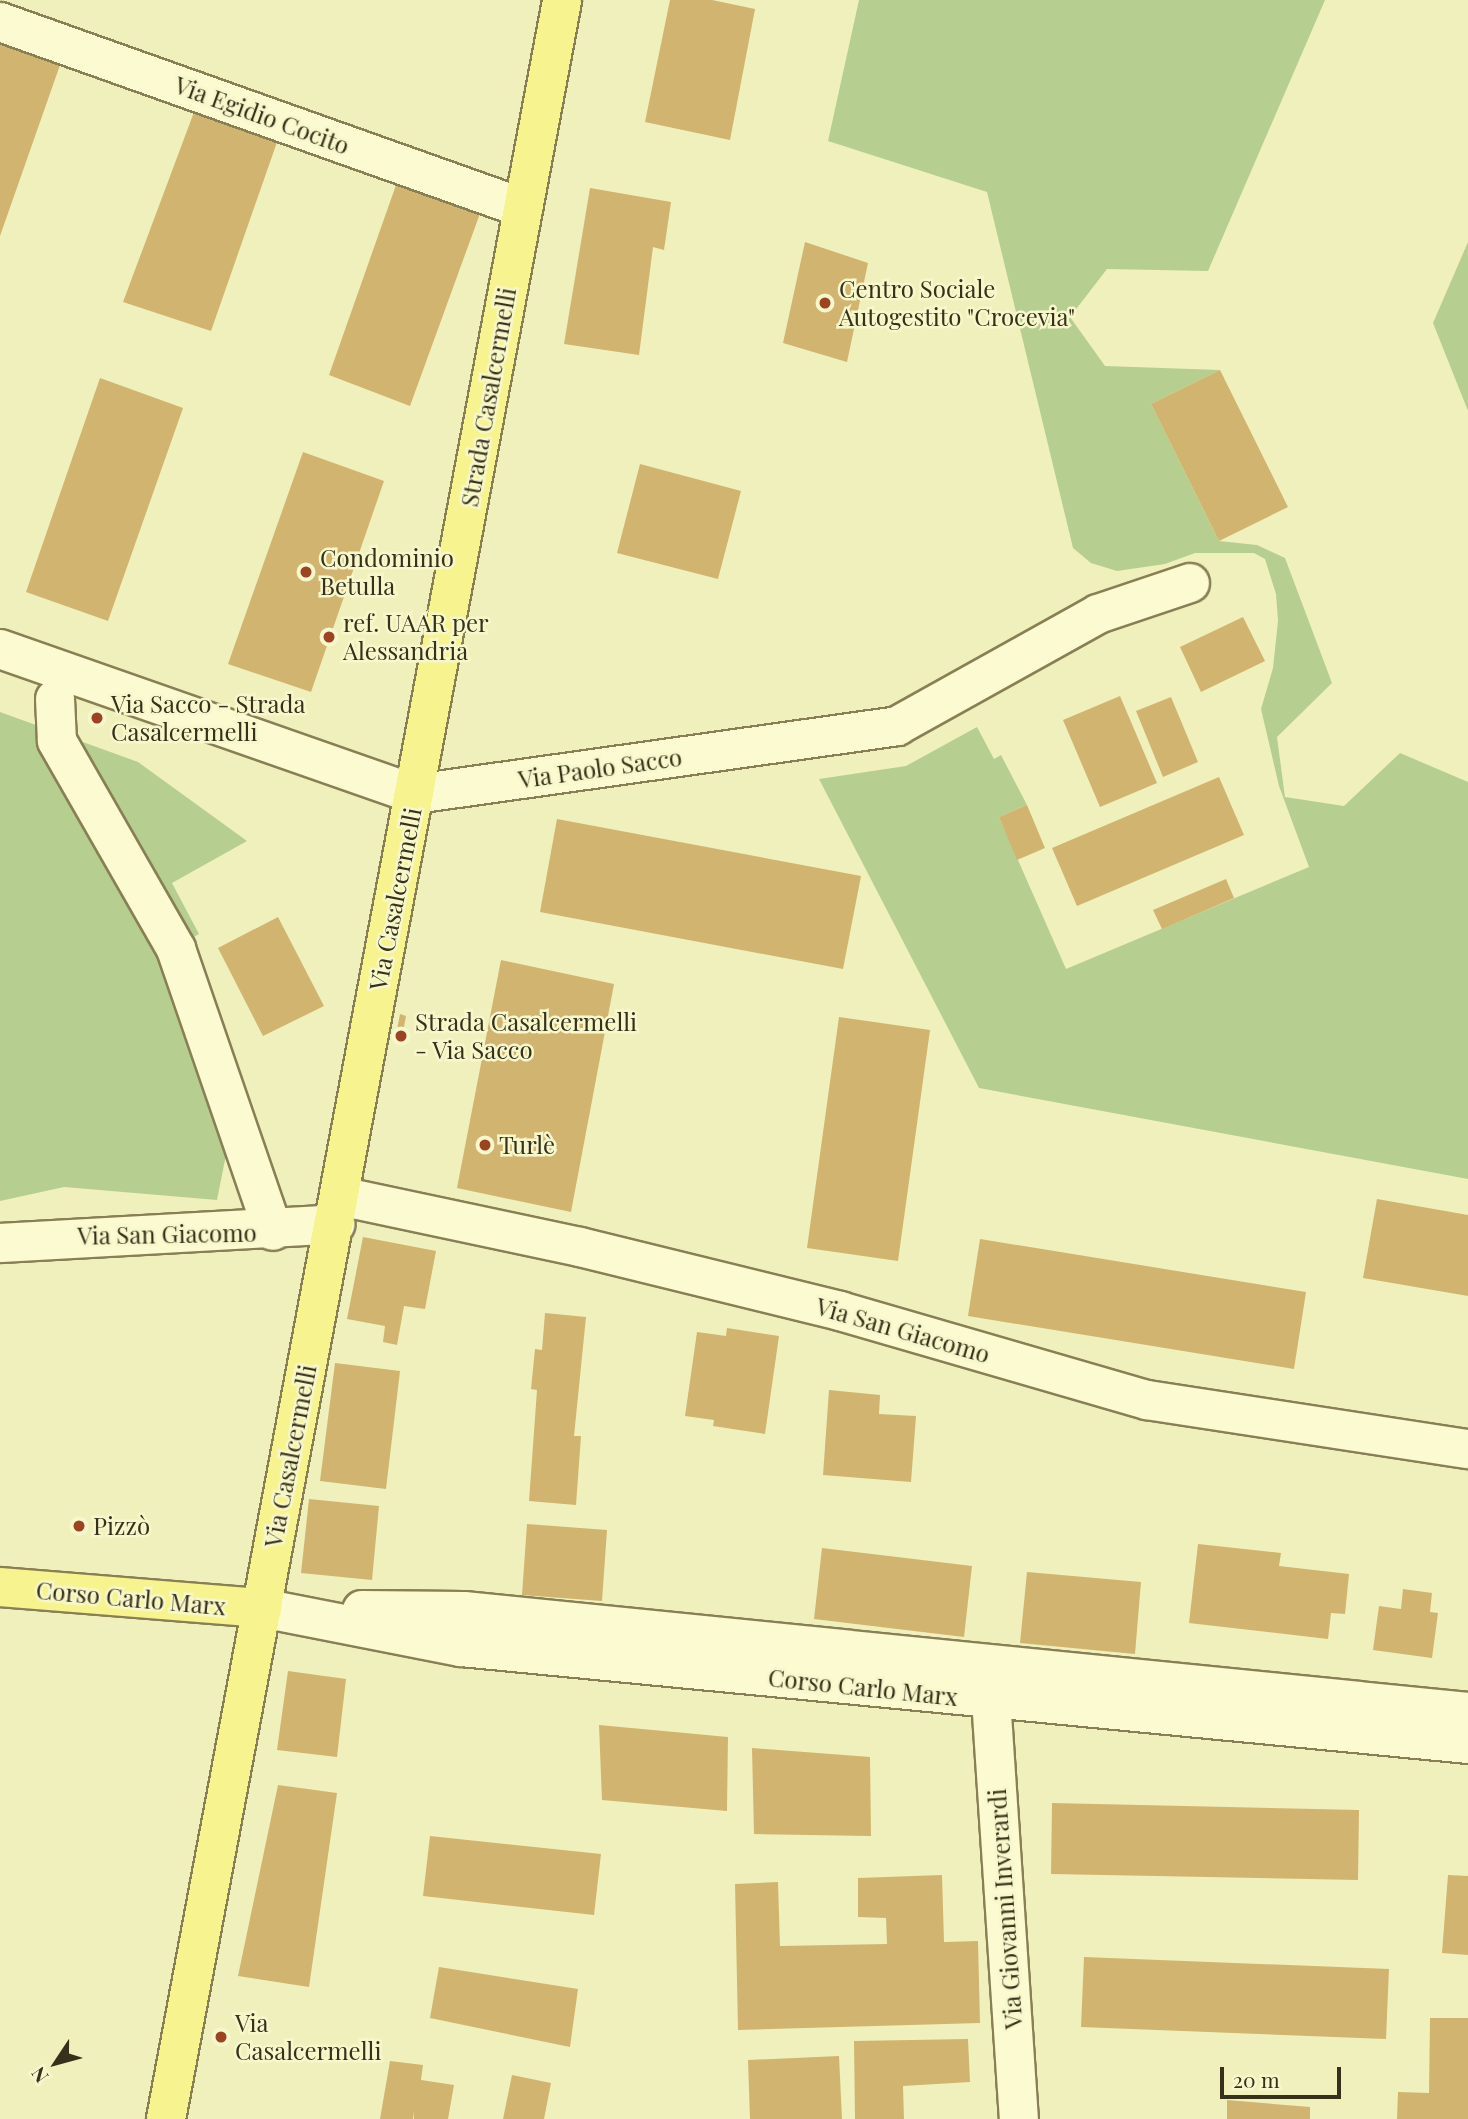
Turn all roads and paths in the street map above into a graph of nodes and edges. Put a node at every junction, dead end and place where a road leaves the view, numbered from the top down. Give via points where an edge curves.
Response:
1 (562, 0) edge
2 (0, 22) edge
3 (523, 208) junction
4 (1190, 583) dead end
5 (0, 649) edge
6 (55, 699) dead end
7 (415, 794) junction
8 (337, 1210) junction
9 (273, 1231) junction
10 (0, 1243) edge
11 (1468, 1449) edge
12 (0, 1587) edge
13 (262, 1608) junction
14 (991, 1699) junction
15 (1468, 1712) edge
16 (1468, 1744) edge
17 (166, 2119) edge
18 (1019, 2119) edge

1 - 3 main road, Strada Casalcermelli
2 - 3 street, Via Egidio Cocito
3 - 7 main road, Strada Casalcermelli
4 - 7 street, Via Paolo Sacco via 1098,614 897,726
5 - 7 street, Via Paolo Sacco
6 - 9 street via 57,741 176,949
7 - 8 main road, Via Casalcermelli
8 - 9 street, Via San Giacomo
8 - 11 street, Via San Giacomo via 580,1247 840,1311 1147,1400
8 - 13 main road, Via Casalcermelli
9 - 10 street, Via San Giacomo via 71,1236
12 - 13 main road, Corso Carlo Marx
13 - 14 street, Corso Carlo Marx via 461,1647
13 - 15 street, Corso Carlo Marx via 464,1611
13 - 17 main road, Via Casalcermelli
14 - 16 street, Corso Carlo Marx
14 - 18 street, Via Giovanni Inverardi

